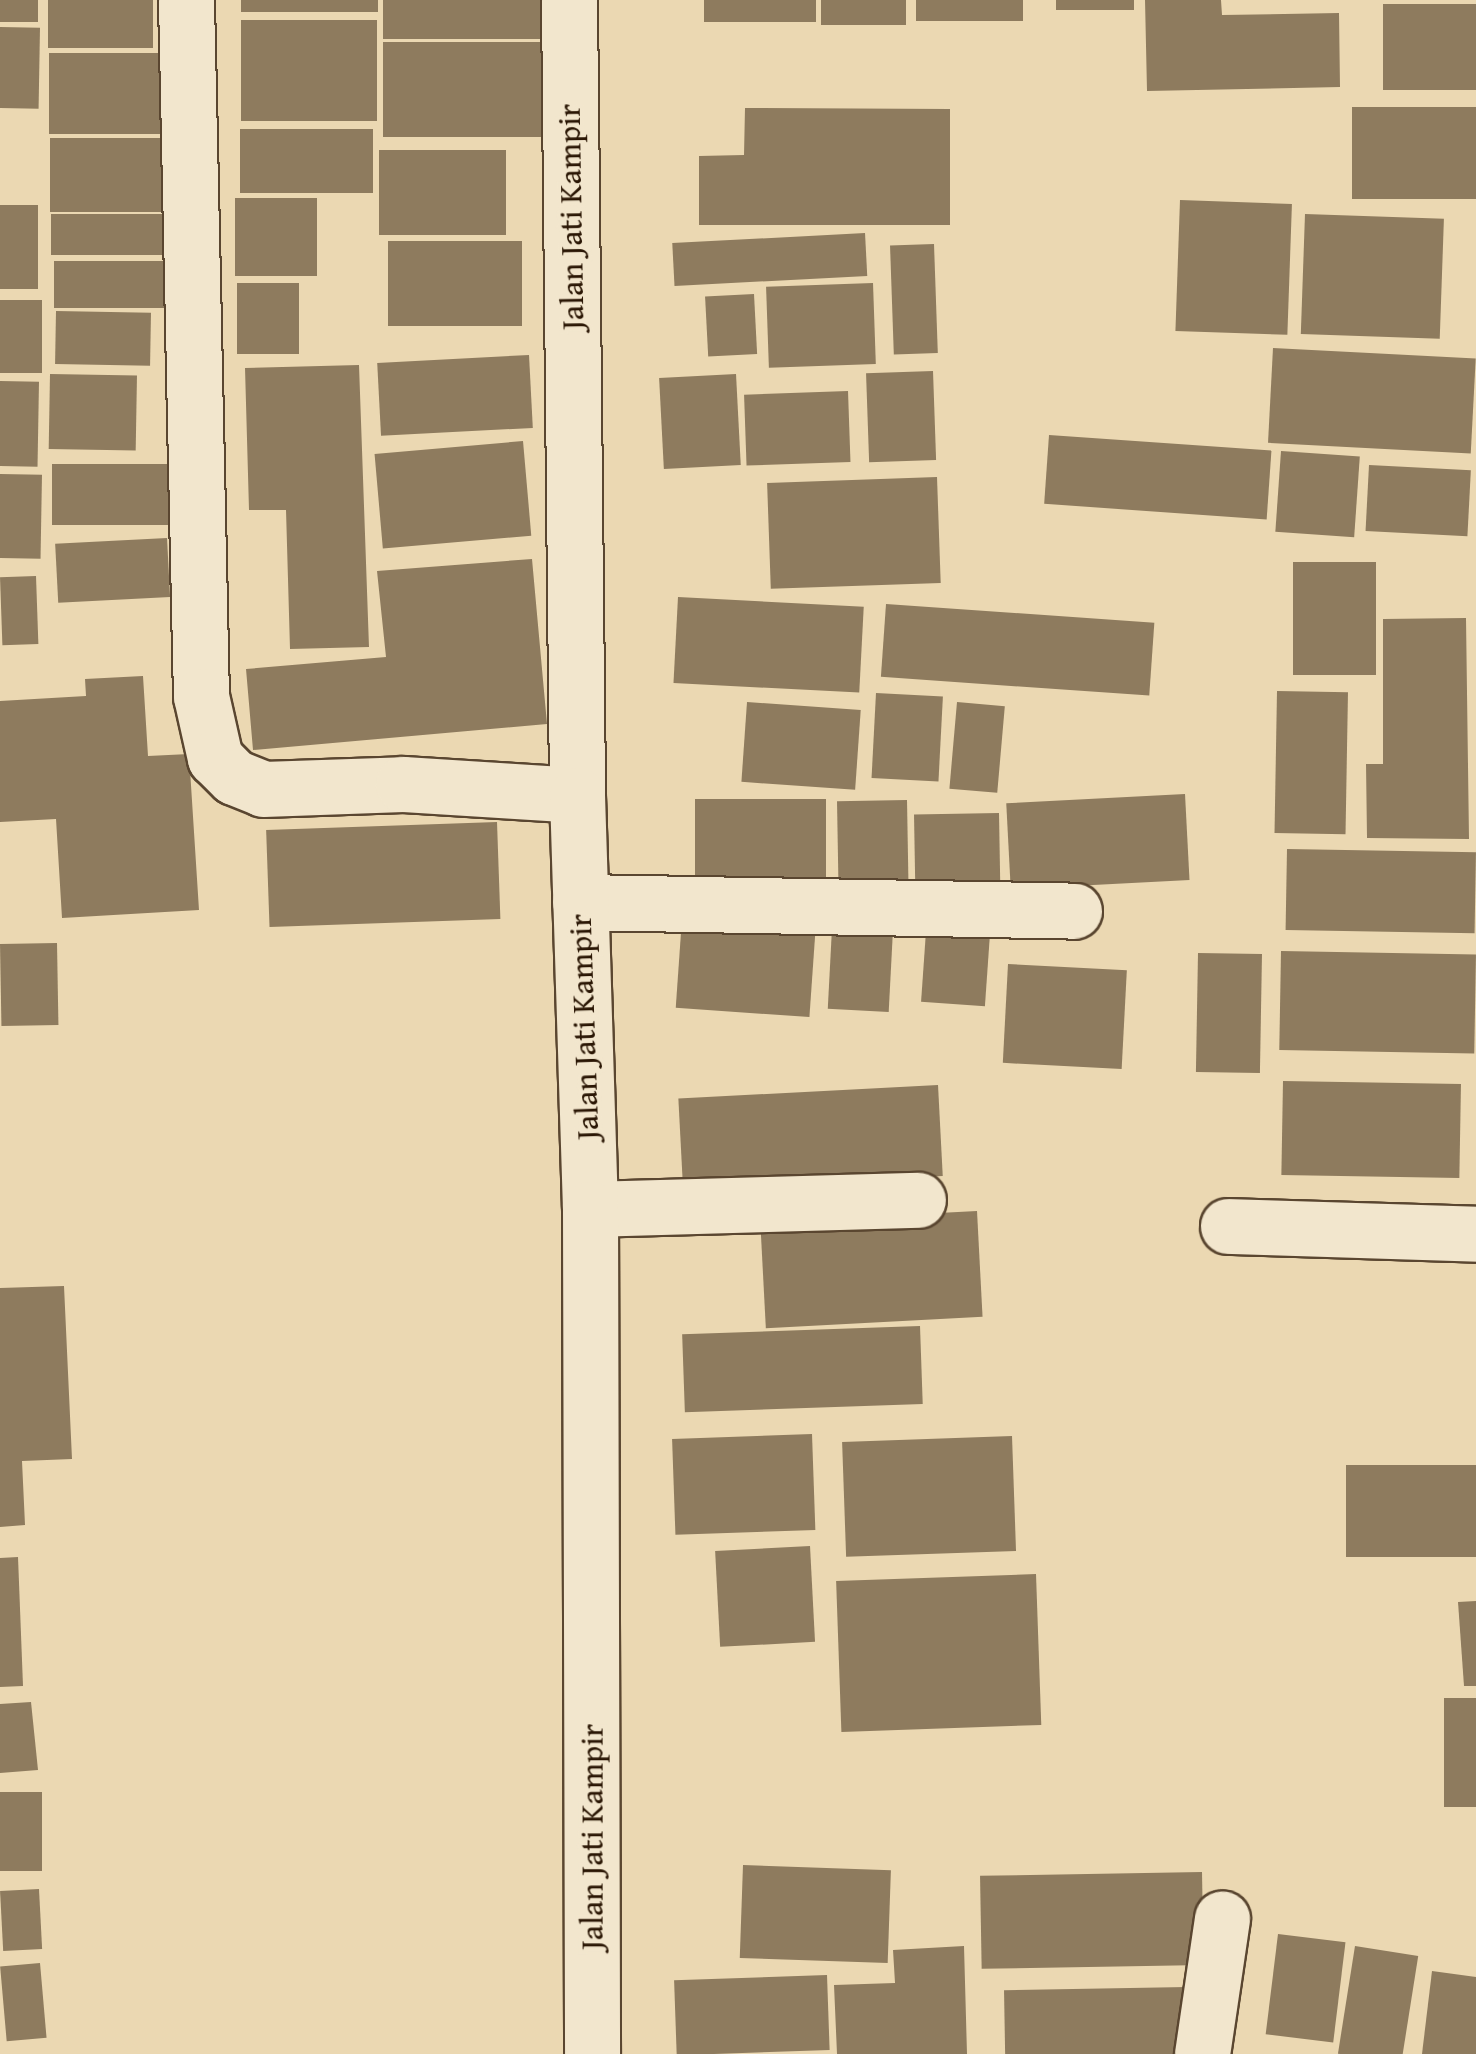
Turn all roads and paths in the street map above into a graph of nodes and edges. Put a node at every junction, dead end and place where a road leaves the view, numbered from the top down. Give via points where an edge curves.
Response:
1 (186, 0) edge
2 (569, 0) edge
3 (577, 796) junction
4 (580, 902) junction
5 (1074, 911) dead end
6 (918, 1200) dead end
7 (590, 1209) junction
8 (1228, 1226) dead end
9 (1476, 1234) edge
10 (1222, 1918) dead end
11 (592, 2054) edge
12 (1202, 2054) edge

1 - 3 street via 202,696 215,758 234,777 263,790 404,784
2 - 3 street, Jalan Jati Kampir
3 - 4 street, Jalan Jati Kampir
4 - 5 street
4 - 7 street, Jalan Jati Kampir
6 - 7 street
7 - 11 street, Jalan Jati Kampir
8 - 9 street
10 - 12 street

